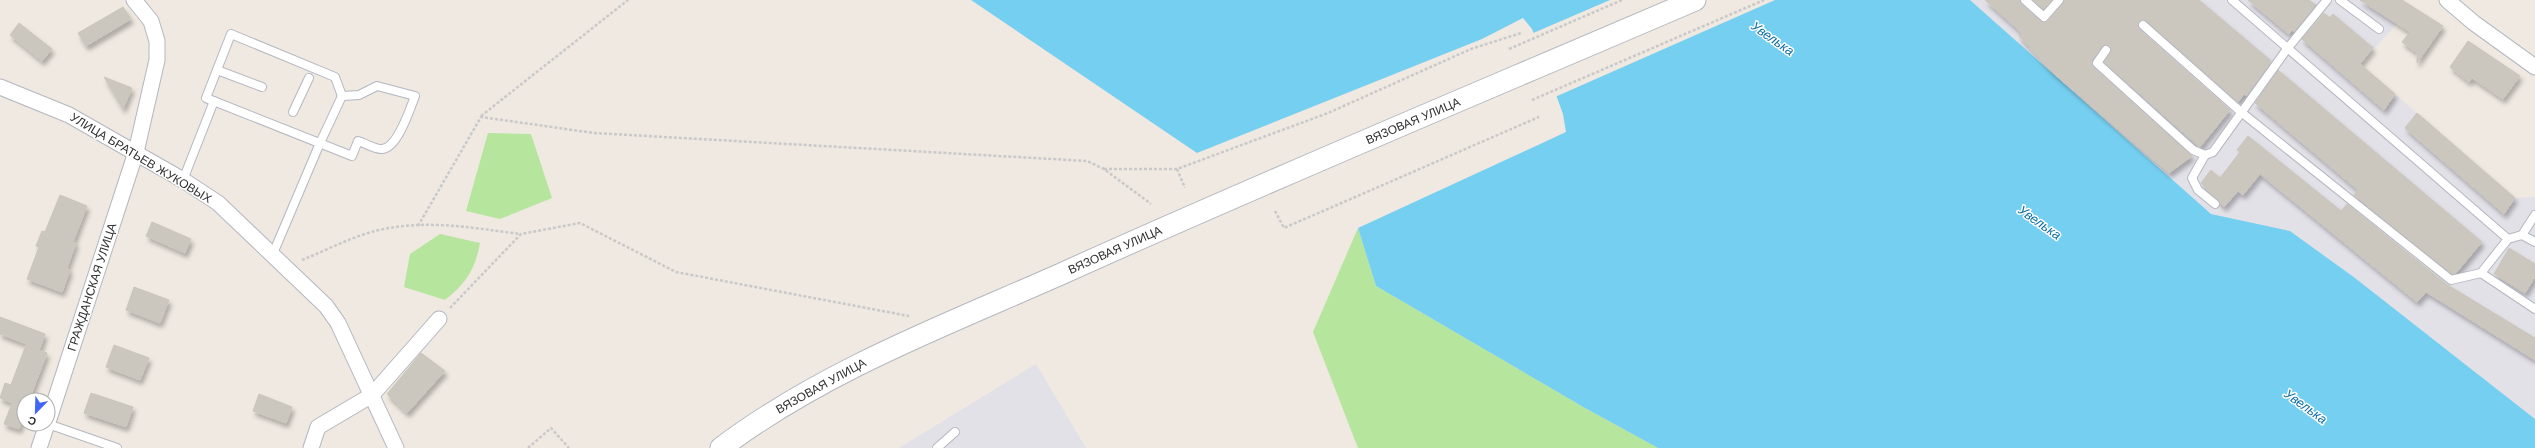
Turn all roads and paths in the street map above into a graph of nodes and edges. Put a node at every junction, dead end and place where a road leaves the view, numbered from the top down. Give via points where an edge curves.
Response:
1 (134, 0) edge
2 (628, 0) edge
3 (1622, 0) edge
4 (1695, 0) edge
5 (1764, 0) edge
6 (2025, 0) edge
7 (2060, 0) edge
8 (2232, 0) edge
9 (2327, 0) edge
10 (2340, 0) edge
11 (2447, 0) edge
12 (2143, 25) dead end
13 (2379, 29) dead end
14 (1521, 33) dead end
15 (1509, 49) dead end
16 (2287, 49) junction
17 (2106, 50) dead end
18 (2535, 67) edge
19 (217, 70) junction
20 (308, 78) dead end
21 (0, 87) edge
22 (262, 87) dead end
23 (342, 96) junction
24 (1532, 100) dead end
25 (214, 101) junction
26 (293, 112) dead end
27 (2241, 112) junction
28 (481, 117) junction
29 (1539, 117) dead end
30 (320, 142) junction
31 (136, 152) junction
32 (2205, 155) junction
33 (1104, 169) junction
34 (1177, 169) junction
35 (183, 180) junction
36 (1185, 188) dead end
37 (1151, 204) dead end
38 (2215, 204) dead end
39 (1275, 211) dead end
40 (2535, 215) edge
41 (418, 226) junction
42 (521, 234) junction
43 (2522, 235) junction
44 (2508, 239) junction
45 (2535, 242) edge
46 (272, 257) junction
47 (284, 267) junction
48 (2481, 274) junction
49 (2535, 309) edge
50 (910, 316) dead end
51 (439, 319) joint
52 (372, 395) junction
53 (56, 398) edge
54 (56, 426) edge
55 (45, 432) edge
56 (954, 432) dead end
57 (39, 448) edge
58 (116, 448) edge
59 (311, 448) edge
60 (396, 448) edge
61 (528, 448) edge
62 (569, 448) edge
63 (721, 448) edge
64 (937, 448) edge

1 - 31 street, ГРАЖДАНСКАЯ УЛИЦА via 151,22 157,41 157,60
2 - 28 path
3 - 15 path
4 - 63 street, ВЯЗОВАЯ УЛИЦА via 1127,244 869,360 775,411
5 - 24 path
6 - 7 lane via 2044,17
8 - 16 lane
9 - 16 lane
10 - 13 lane
11 - 18 street
12 - 27 lane
14 - 34 path via 1471,49 1328,114
16 - 27 lane
16 - 44 lane
17 - 32 lane via 2096,64 2193,150
19 - 22 lane
19 - 23 lane via 231,34 335,77
19 - 25 lane via 206,98
20 - 26 lane
21 - 31 street, УЛИЦА БРАТЬЕВ ЖУКОВЫХ via 69,115
23 - 30 lane
23 - 30 lane via 359,95 376,86 415,96 397,138 388,148 378,148 358,140 352,156
25 - 30 lane
25 - 35 lane
27 - 32 lane via 2213,152
27 - 48 lane via 2451,280
28 - 33 path via 594,133 1087,161
28 - 41 path
29 - 39 path via 1284,228
30 - 46 lane
31 - 35 street, УЛИЦА БРАТЬЕВ ЖУКОВЫХ
31 - 53 street, ГРАЖДАНСКАЯ УЛИЦА
32 - 38 lane via 2192,178 2198,190
33 - 34 path
33 - 37 path
34 - 36 path
35 - 46 street, УЛИЦА БРАТЬЕВ ЖУКОВЫХ via 218,203
40 - 43 lane
41 - 42 path via 440,223
41 - 47 path via 378,230
42 - 50 path via 580,223 676,272
42 - 51 path
43 - 44 lane
43 - 45 lane
44 - 48 lane
46 - 47 street, УЛИЦА БРАТЬЕВ ЖУКОВЫХ
47 - 52 street, УЛИЦА БРАТЬЕВ ЖУКОВЫХ via 326,306 338,323
48 - 49 lane
51 - 52 street
52 - 59 street via 318,427
52 - 60 street, УЛИЦА БРАТЬЕВ ЖУКОВЫХ
54 - 58 lane
55 - 57 street, ГРАЖДАНСКАЯ УЛИЦА
56 - 64 lane
61 - 62 path via 551,428

